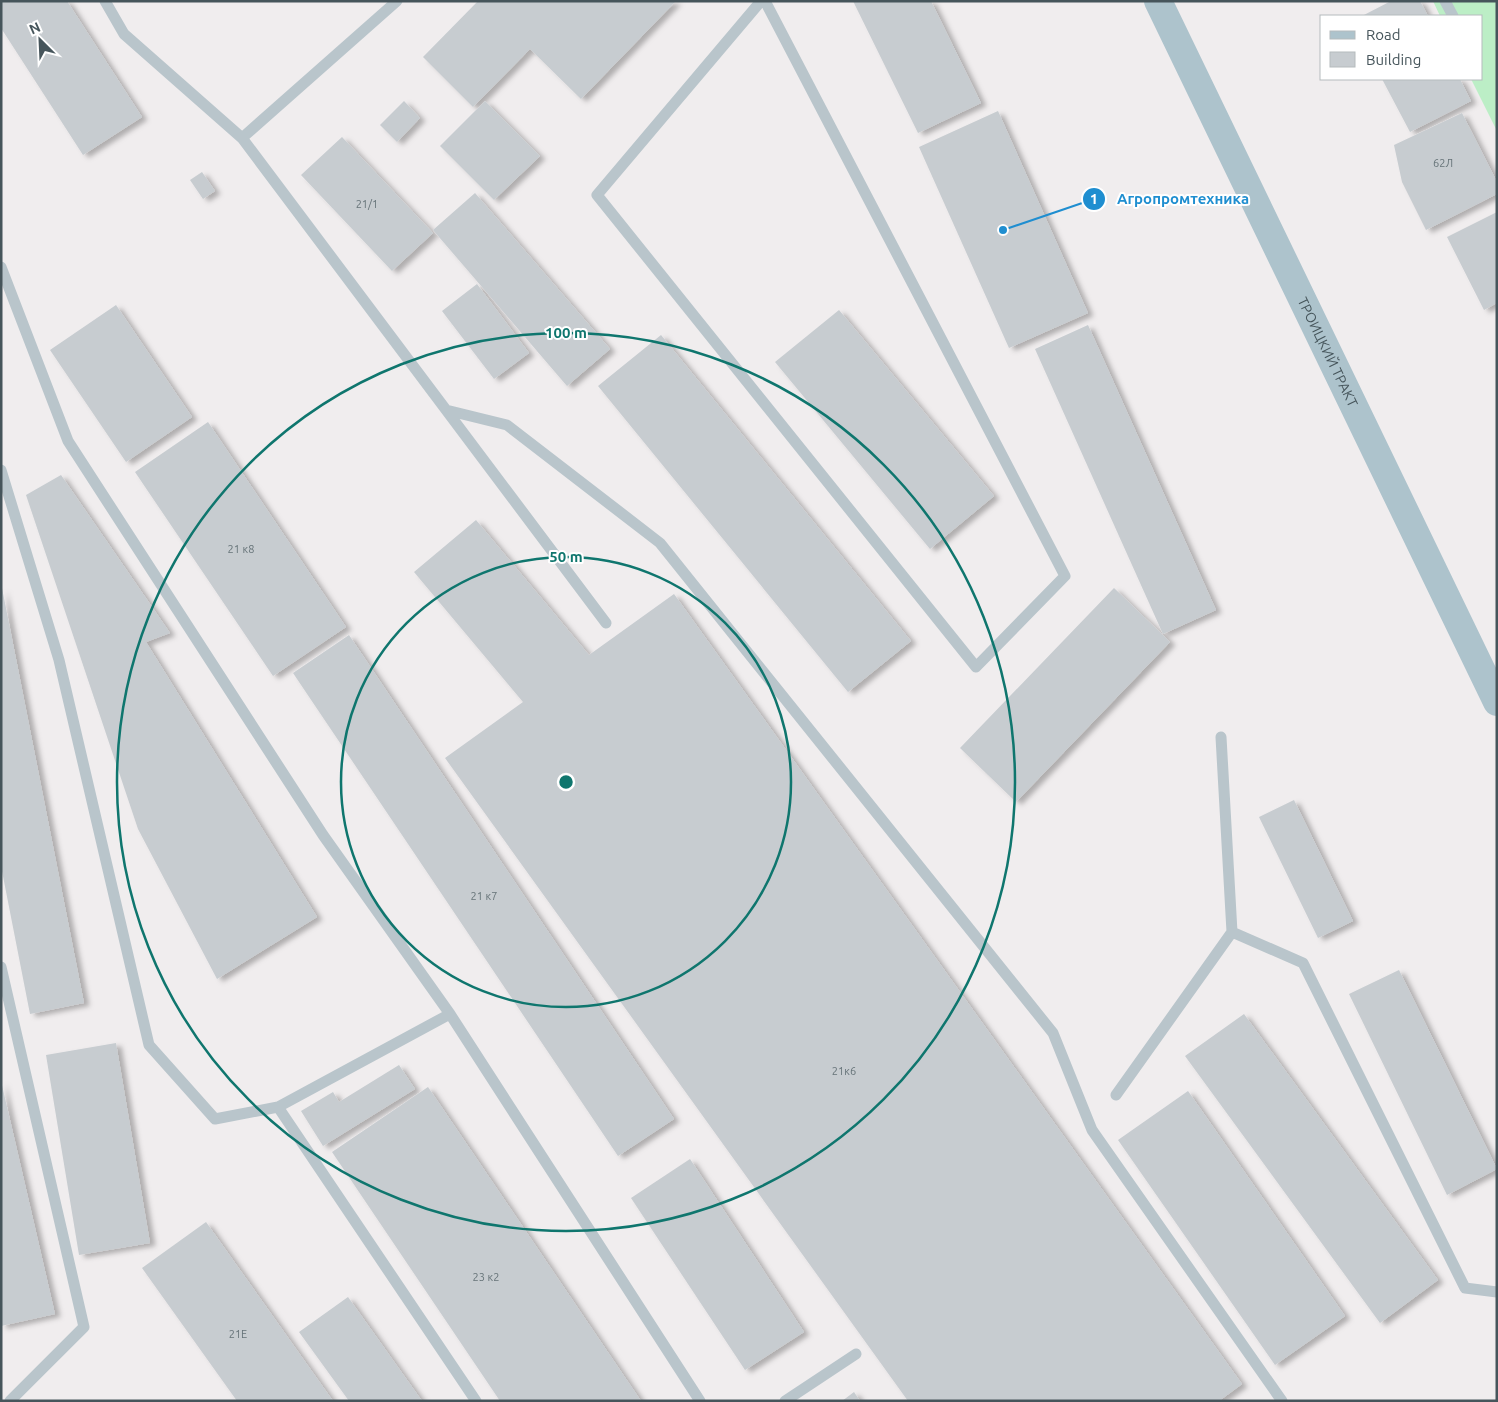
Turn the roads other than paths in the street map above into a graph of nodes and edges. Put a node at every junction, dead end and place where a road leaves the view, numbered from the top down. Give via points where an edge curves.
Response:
1 (105, 1) edge
2 (397, 1) edge
3 (761, 1) edge
4 (765, 1) edge
5 (1158, 1) edge
6 (1445, 1) edge
7 (1452, 15) edge
8 (242, 138) junction
9 (1, 267) edge
10 (446, 410) junction
11 (1, 470) edge
12 (606, 623) dead end
13 (1496, 696) edge
14 (1221, 737) dead end
15 (1232, 932) junction
16 (1, 966) edge
17 (450, 1014) junction
18 (1116, 1095) dead end
19 (278, 1107) junction
20 (1497, 1292) edge
21 (856, 1354) dead end
22 (10, 1401) edge
23 (476, 1401) edge
24 (700, 1401) edge
25 (785, 1401) edge
26 (1282, 1401) edge

1 - 8 lane via 124,34
2 - 8 lane
3 - 4 lane via 597,195 976,667 1065,576
5 - 13 main road, ТРОИЦКИЙ ТРАКТ
6 - 7 lane
8 - 10 lane
9 - 17 lane via 68,441 323,835
10 - 12 lane
10 - 26 lane via 507,425 660,543 1053,1033 1092,1130
11 - 19 lane via 59,660 149,1045 215,1120
14 - 15 lane
15 - 18 lane
15 - 20 lane via 1303,963 1465,1288
16 - 22 lane via 84,1327
17 - 19 lane
17 - 24 lane
19 - 23 lane
21 - 25 lane

